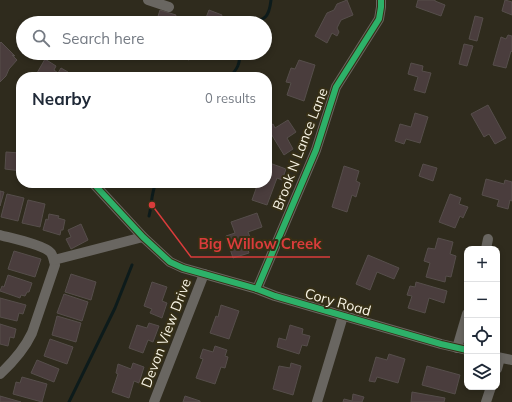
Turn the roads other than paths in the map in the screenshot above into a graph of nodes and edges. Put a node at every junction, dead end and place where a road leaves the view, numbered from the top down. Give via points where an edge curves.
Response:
1 (148, 0) edge
2 (380, 0) edge
3 (169, 8) dead end
4 (98, 188) edge
5 (0, 235) edge
6 (143, 237) junction
7 (54, 260) junction
8 (204, 274) junction
9 (257, 289) junction
10 (343, 316) junction
11 (466, 318) edge
12 (462, 349) edge
13 (500, 357) edge
14 (512, 360) edge
15 (0, 373) edge
16 (490, 390) edge
17 (154, 402) edge
18 (317, 402) edge
19 (486, 402) edge

1 - 3 street
2 - 9 street, Brook N Lance Lane via 379,20 336,87 316,150
4 - 6 street, Cory Road
5 - 7 street via 43,247 51,252
6 - 7 street
6 - 8 street, Cory Road via 170,262
7 - 15 street via 54,270 28,344
8 - 9 street, Cory Road
8 - 17 street, Devon View Drive
9 - 10 street, Cory Road
10 - 12 street, Cory Road
10 - 18 street
11 - 12 street
13 - 14 street
16 - 19 street

